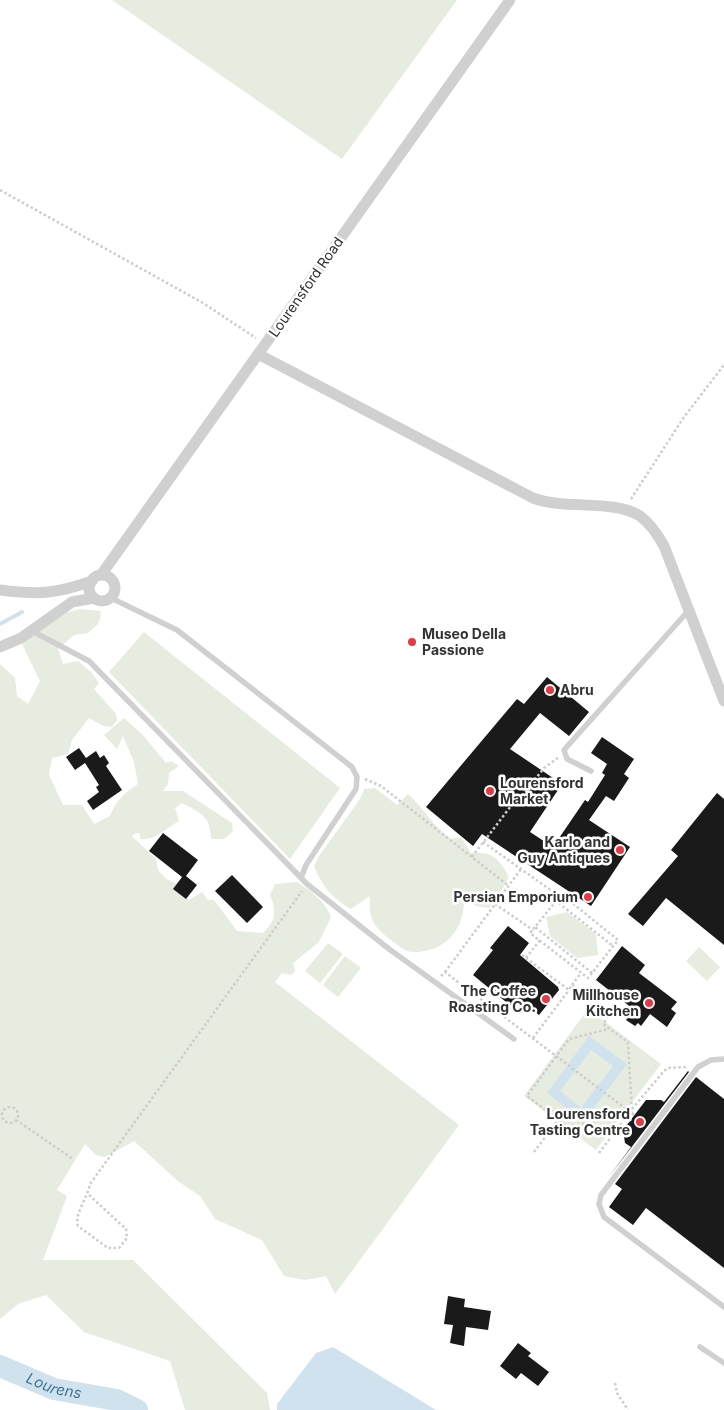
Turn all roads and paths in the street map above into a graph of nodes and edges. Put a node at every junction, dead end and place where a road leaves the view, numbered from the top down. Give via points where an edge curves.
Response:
1 (510, 0) edge
2 (0, 190) edge
3 (261, 350) junction
4 (724, 365) edge
5 (625, 511) junction
6 (96, 578) junction
7 (0, 590) edge
8 (94, 598) junction
9 (111, 598) junction
10 (689, 610) junction
11 (32, 631) junction
12 (1, 649) edge
13 (724, 701) edge
14 (564, 754) junction
15 (590, 771) dead end
16 (357, 776) junction
17 (482, 842) junction
18 (472, 857) junction
19 (521, 869) junction
20 (301, 878) junction
21 (307, 884) junction
22 (509, 886) junction
23 (559, 896) junction
24 (556, 901) junction
25 (495, 904) junction
26 (534, 929) junction
27 (540, 940) junction
28 (613, 946) junction
29 (522, 955) dead end
30 (526, 958) junction
31 (445, 972) junction
32 (581, 973) junction
33 (592, 973) junction
34 (437, 983) junction
35 (572, 985) junction
36 (569, 990) junction
37 (610, 1028) junction
38 (533, 1038) junction
39 (514, 1039) dead end
40 (557, 1056) junction
41 (724, 1059) edge
42 (700, 1066) junction
43 (2, 1110) edge
44 (632, 1112) junction
45 (16, 1120) junction
46 (558, 1120) junction
47 (534, 1152) dead end
48 (599, 1153) dead end
49 (73, 1159) dead end
50 (89, 1195) junction
51 (724, 1307) edge
52 (700, 1347) dead end
53 (724, 1363) edge
54 (615, 1383) dead end
55 (628, 1410) edge

1 - 3 street, Lourensford Road
2 - 3 path via 239,325
3 - 5 street via 533,498 546,503
3 - 6 street, Lourensford Road
4 - 5 path via 684,417
5 - 10 street via 640,516 656,532
6 - 7 street via 44,594
6 - 8 street via 90,593
6 - 9 street via 111,579 115,588
8 - 9 street via 100,601
8 - 11 street via 72,602
9 - 16 lane via 177,630 348,763
10 - 13 street
10 - 14 lane via 570,742
11 - 12 street
11 - 20 lane via 89,660
14 - 15 lane via 572,763
14 - 17 path via 544,768
16 - 18 path via 380,786
16 - 20 lane via 353,794 306,865
17 - 18 path
17 - 19 path
18 - 22 path
19 - 22 path
19 - 23 path
20 - 21 lane
21 - 34 lane
21 - 50 path via 90,1184
22 - 25 path
23 - 24 path
23 - 28 path via 561,894 618,940
24 - 26 path
24 - 28 path
25 - 26 path
25 - 31 path
26 - 27 path via 530,933
26 - 33 path
27 - 30 path
27 - 32 path
28 - 33 path
29 - 30 path
30 - 36 path
31 - 34 path
31 - 38 path
32 - 33 path via 588,978
32 - 35 path
34 - 39 lane
35 - 36 path
35 - 37 path via 610,1014 603,1024
36 - 38 path
37 - 40 path via 568,1040
37 - 44 path via 628,1042
38 - 40 path
40 - 44 path
40 - 46 path via 527,1096
41 - 42 lane via 711,1060
42 - 44 path via 668,1068
42 - 51 lane via 601,1195 599,1204 604,1217
43 - 45 path via 6,1122
43 - 45 path via 14,1109
44 - 46 path via 568,1127
44 - 48 path
45 - 49 path
46 - 47 path
50 - 50 path via 78,1217 78,1226 108,1248 119,1248 127,1238 126,1229
52 - 53 lane
54 - 55 path via 617,1393

